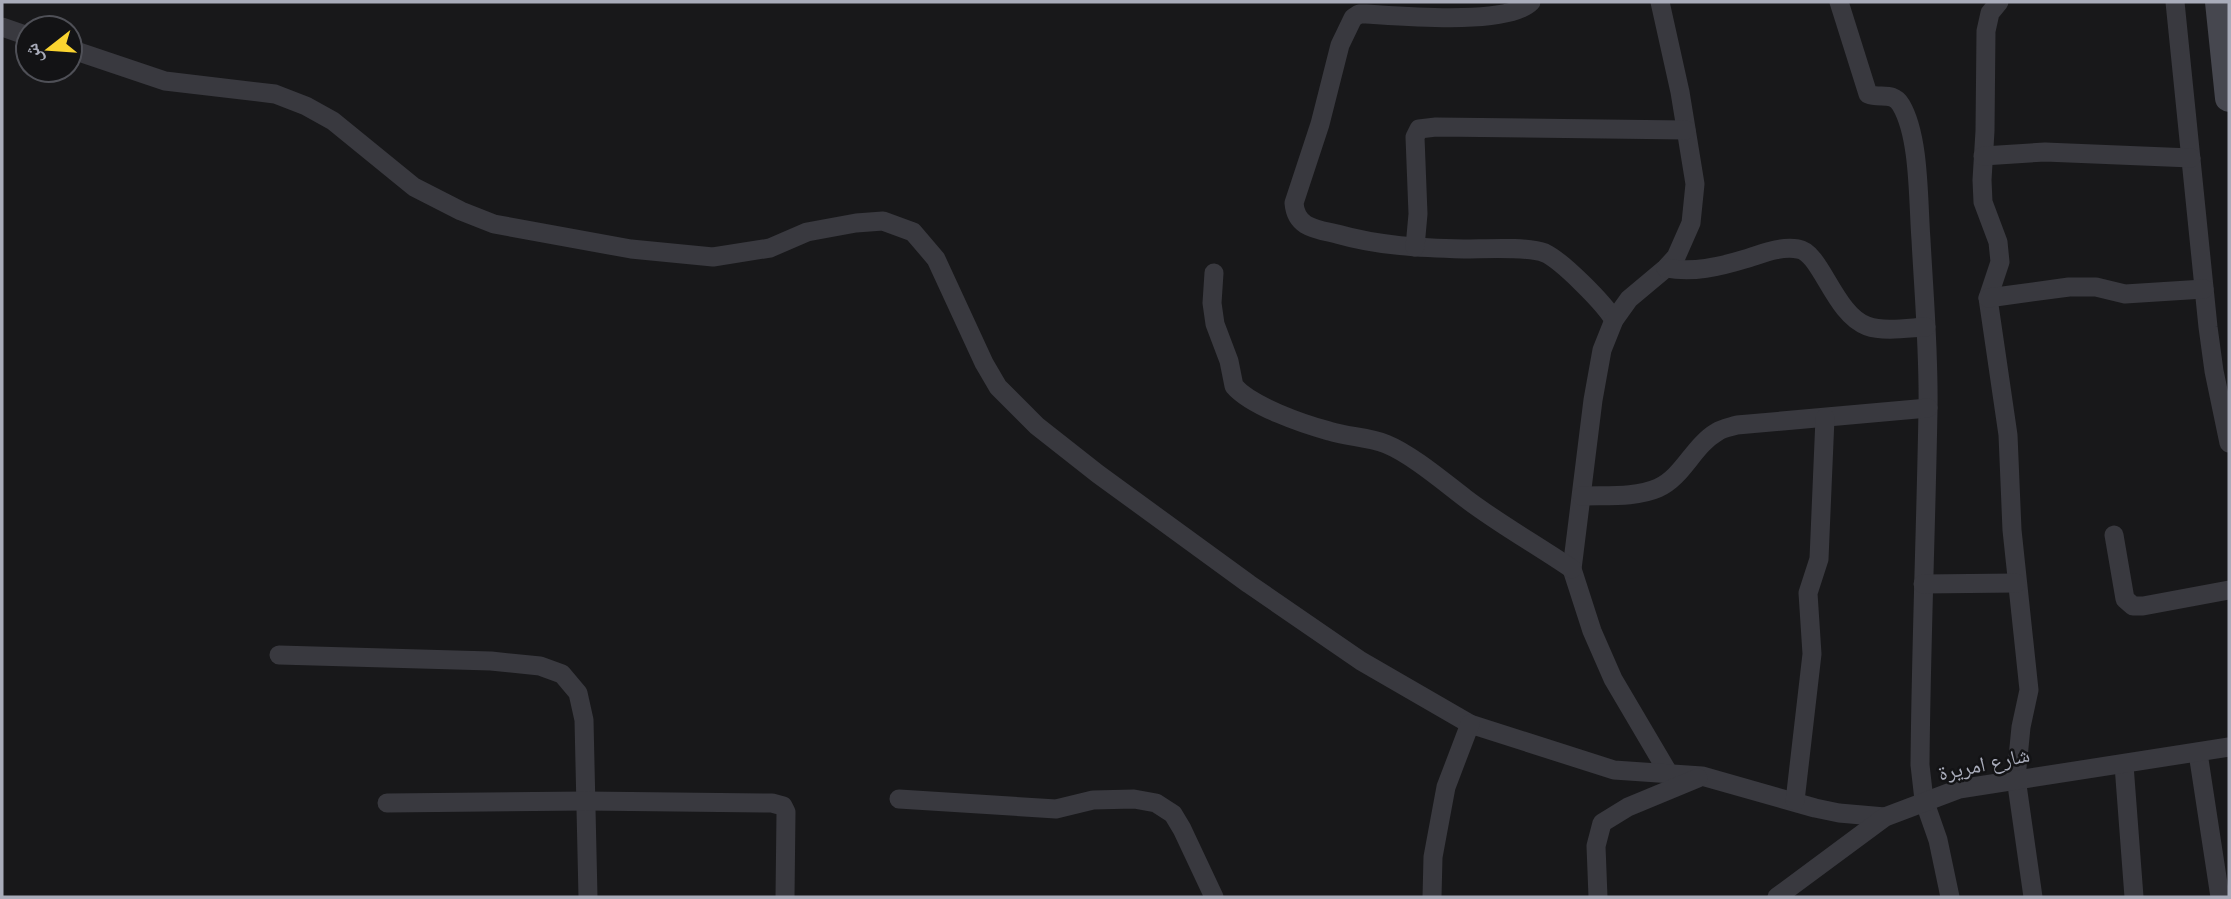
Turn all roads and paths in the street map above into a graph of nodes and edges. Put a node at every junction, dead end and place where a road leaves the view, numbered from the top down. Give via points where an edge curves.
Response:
1 (1531, 2) edge
2 (1660, 2) edge
3 (1839, 2) edge
4 (1999, 2) edge
5 (2175, 2) edge
6 (2219, 2) edge
7 (1366, 8) edge
8 (84, 54) edge
9 (2229, 98) edge
10 (1686, 130) junction
11 (1983, 156) junction
12 (2191, 158) junction
13 (1415, 247) junction
14 (1666, 268) junction
15 (1214, 273) dead end
16 (2204, 289) junction
17 (1988, 298) junction
18 (1614, 320) junction
19 (1926, 327) junction
20 (1928, 408) junction
21 (1825, 418) junction
22 (2229, 443) edge
23 (1582, 496) junction
24 (2114, 535) dead end
25 (1572, 569) junction
26 (2016, 583) junction
27 (1923, 584) junction
28 (2229, 590) edge
29 (279, 655) dead end
30 (1470, 724) junction
31 (2229, 747) edge
32 (2197, 753) junction
33 (2124, 765) junction
34 (1669, 774) junction
35 (1702, 776) junction
36 (2016, 778) junction
37 (899, 799) dead end
38 (1924, 800) junction
39 (586, 801) junction
40 (1795, 801) junction
41 (387, 803) dead end
42 (1885, 817) junction
43 (588, 897) edge
44 (785, 897) edge
45 (1214, 897) edge
46 (1432, 897) edge
47 (1598, 897) edge
48 (1777, 897) edge
49 (1950, 897) edge
50 (2033, 897) edge
51 (2134, 897) edge
52 (2220, 897) edge

1 - 7 street via 1511,12 1463,17
2 - 10 street
3 - 19 street via 1868,94 1891,95 1906,115 1918,180
4 - 11 street via 1990,12 1986,31
5 - 12 street
6 - 9 main road
7 - 13 street via 1353,18 1340,45 1294,203 1295,215 1314,228 1350,238
8 - 30 street via 165,81 275,94 306,106 333,121 414,187 507,227 631,249 713,257 770,248 807,232 856,223 883,221 913,232 936,259 998,387 1037,426 1338,646
10 - 13 street via 1419,130 1415,137
10 - 14 street via 1695,184 1691,223 1683,245
11 - 12 street via 2072,152
11 - 17 street via 1983,202 1998,242 2000,262
12 - 16 street
13 - 18 street via 1545,253 1595,295
14 - 18 street via 1629,299
14 - 19 street via 1706,269 1771,250 1799,249 1813,259 1848,315 1857,321 1869,327
15 - 25 street via 1215,324 1237,390 1257,403 1329,432 1387,444
16 - 17 street via 2125,294 2069,287
16 - 22 street
17 - 26 street via 2008,435
18 - 23 street via 1598,368
19 - 20 street
20 - 21 street
20 - 27 street
21 - 23 street via 1737,425 1717,432 1659,488 1638,494
21 - 40 street via 1819,559 1808,593 1812,654
23 - 25 street
24 - 28 street via 2125,599 2133,606
25 - 34 street via 1613,679
26 - 27 street
26 - 36 street via 2029,690
27 - 38 street via 1920,765
29 - 39 street via 491,661 540,666 562,674 578,693 584,720
30 - 34 street via 1614,770
30 - 46 street via 1446,787 1433,857
31 - 32 street, شارع امريرة
32 - 33 street, شارع امريرة
32 - 52 street
33 - 36 street, شارع امريرة
33 - 51 street
34 - 35 street
35 - 40 street
35 - 47 street via 1602,823 1596,846
36 - 38 street, شارع امريرة
36 - 50 street
37 - 45 street via 1056,809 1093,800 1156,803 1178,822
38 - 42 street, شارع امريرة
38 - 49 street
39 - 41 street
39 - 43 street
39 - 44 street via 738,801 783,806
40 - 42 street via 1839,813
42 - 48 street, شارع امريرة

